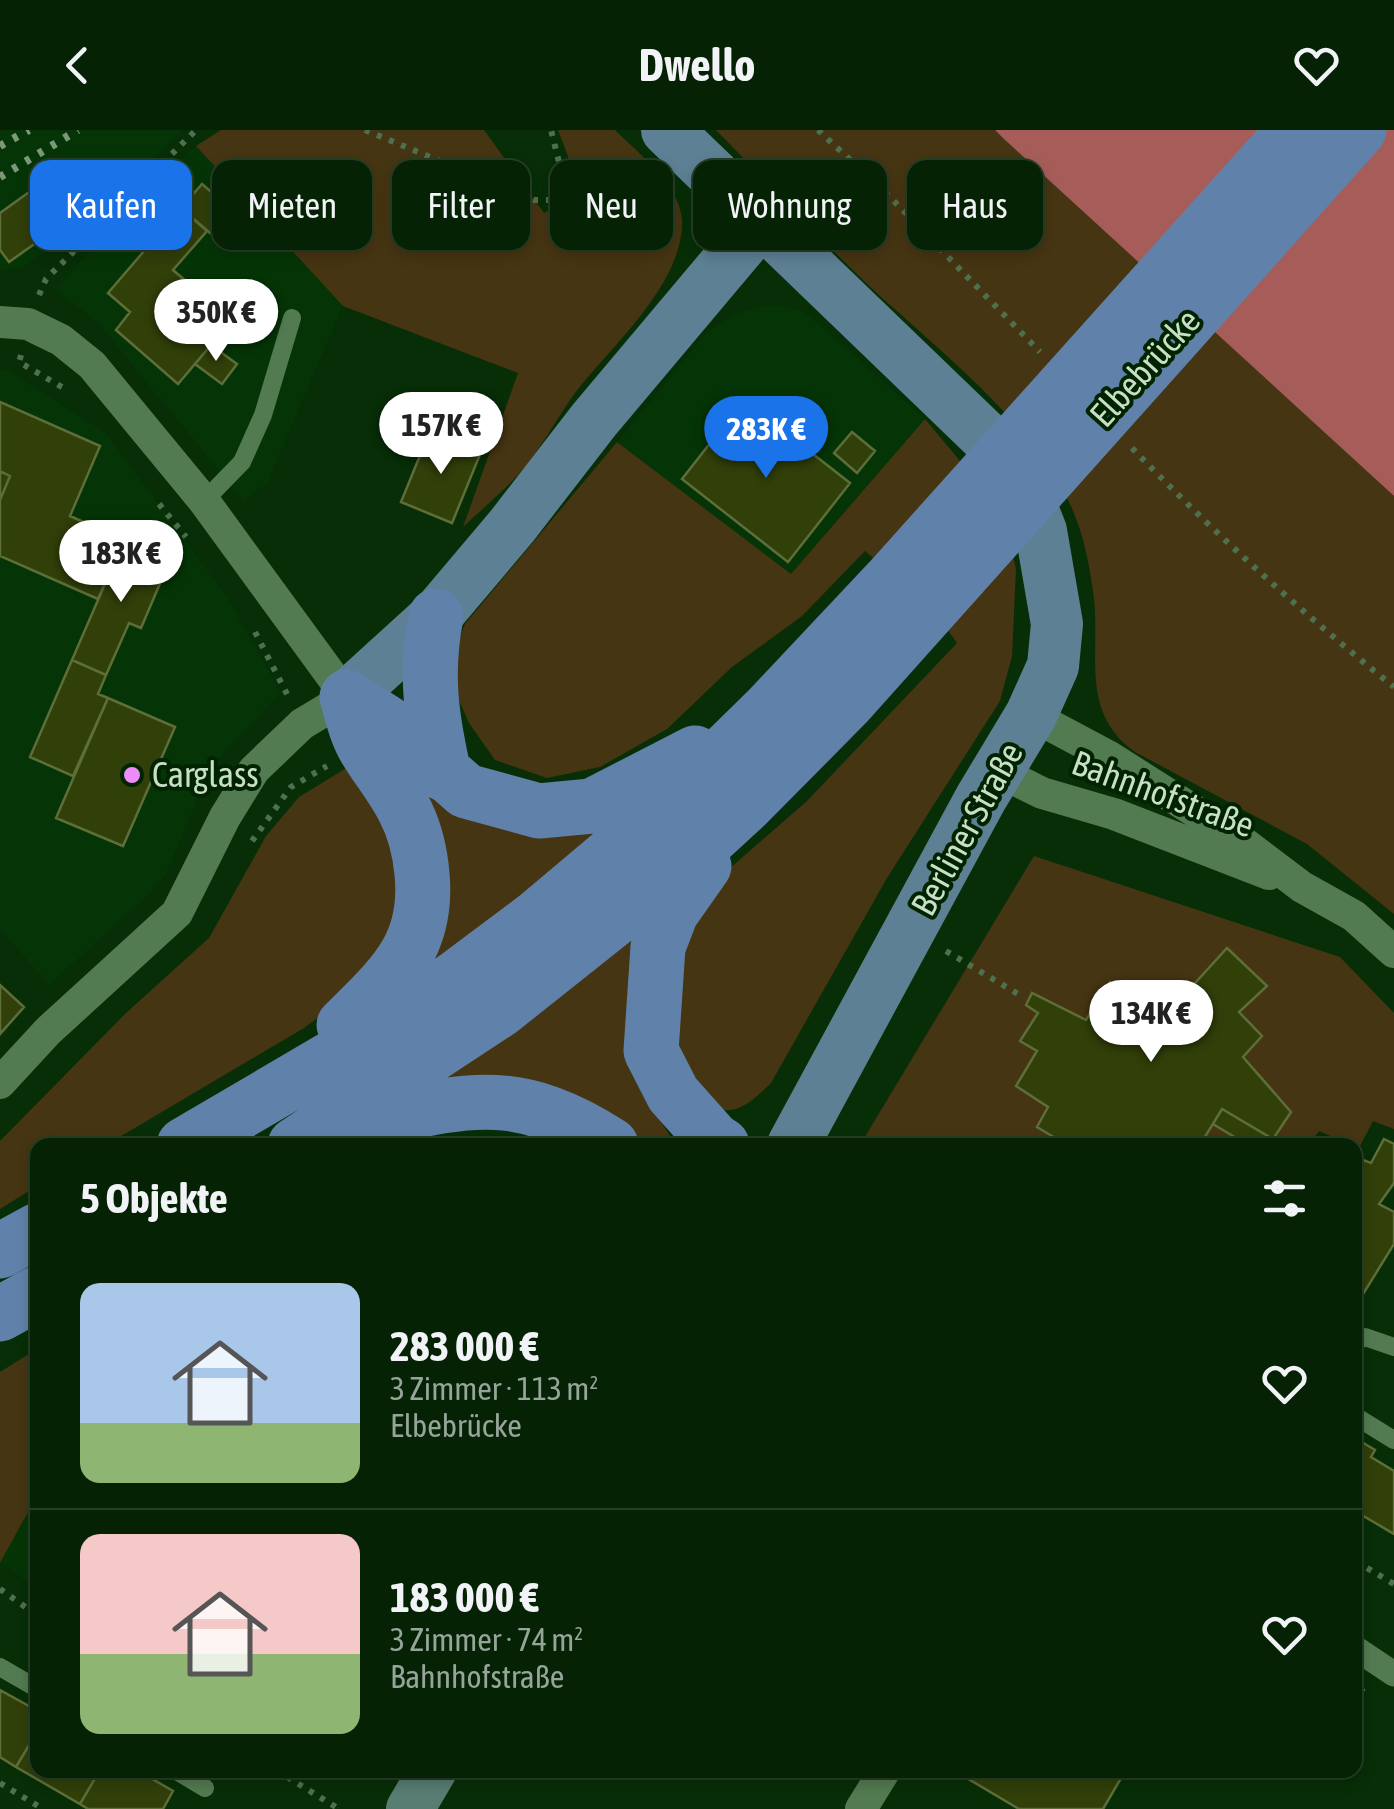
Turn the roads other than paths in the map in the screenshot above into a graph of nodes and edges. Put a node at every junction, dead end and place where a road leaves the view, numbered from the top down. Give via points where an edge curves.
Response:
1 (667, 130) edge
2 (1294, 130) edge
3 (1360, 130) edge
4 (699, 160) edge
5 (737, 250) edge
6 (793, 250) edge
7 (292, 318) dead end
8 (14, 323) edge
9 (204, 501) junction
10 (912, 592) junction
11 (436, 616) junction
12 (324, 711) junction
13 (767, 711) junction
14 (1031, 716) junction
15 (998, 771) junction
16 (444, 774) junction
17 (748, 804) junction
18 (1302, 887) junction
19 (1394, 952) edge
20 (0, 1083) edge
21 (277, 1090) junction
22 (196, 1138) edge
23 (308, 1138) edge
24 (310, 1138) edge
25 (598, 1138) edge
26 (715, 1138) edge
27 (797, 1138) edge
28 (30, 1235) edge
29 (0, 1252) edge
30 (30, 1297) edge
31 (0, 1314) edge
32 (1362, 1338) edge
33 (1394, 1346) edge
34 (1362, 1420) edge
35 (1394, 1440) edge
36 (1362, 1653) edge
37 (0, 1668) edge
38 (1394, 1674) edge
39 (30, 1685) edge
40 (189, 1778) edge
41 (428, 1778) edge
42 (881, 1778) edge
43 (206, 1788) dead end
44 (869, 1806) edge
45 (410, 1809) edge

1 - 4 main road, Berliner Straße
2 - 10 highway, Elbebrücke
3 - 10 highway, Elbebrücke
5 - 11 main road
6 - 14 main road, Berliner Straße via 990,440 1026,493 1041,531 1057,624 1053,666
7 - 9 lane via 242,462
8 - 9 street via 61,340 92,365
9 - 12 street
10 - 13 highway
10 - 17 highway via 848,703
11 - 12 main road
11 - 16 highway via 428,659
12 - 16 highway via 392,726
12 - 20 street via 254,770 177,913
12 - 21 highway via 363,744 405,809 420,852 425,901 418,934 383,988
13 - 16 highway via 592,806 539,811 466,791
13 - 21 highway via 677,799 537,917 379,1030
14 - 15 main road, Berliner Straße
14 - 18 street, Bahnhofstraße via 1108,756
15 - 18 street, Bahnhofstraße
15 - 27 main road, Berliner Straße
17 - 23 highway via 500,1010
17 - 26 highway via 670,913 658,947 651,1051 673,1094
18 - 19 street, Bahnhofstraße via 1354,916
21 - 22 highway
24 - 25 highway via 495,1100 548,1111
28 - 29 highway
30 - 31 highway
32 - 33 lane
34 - 35 lane
36 - 38 street
37 - 39 lane
40 - 43 lane
41 - 45 main road
42 - 44 street

